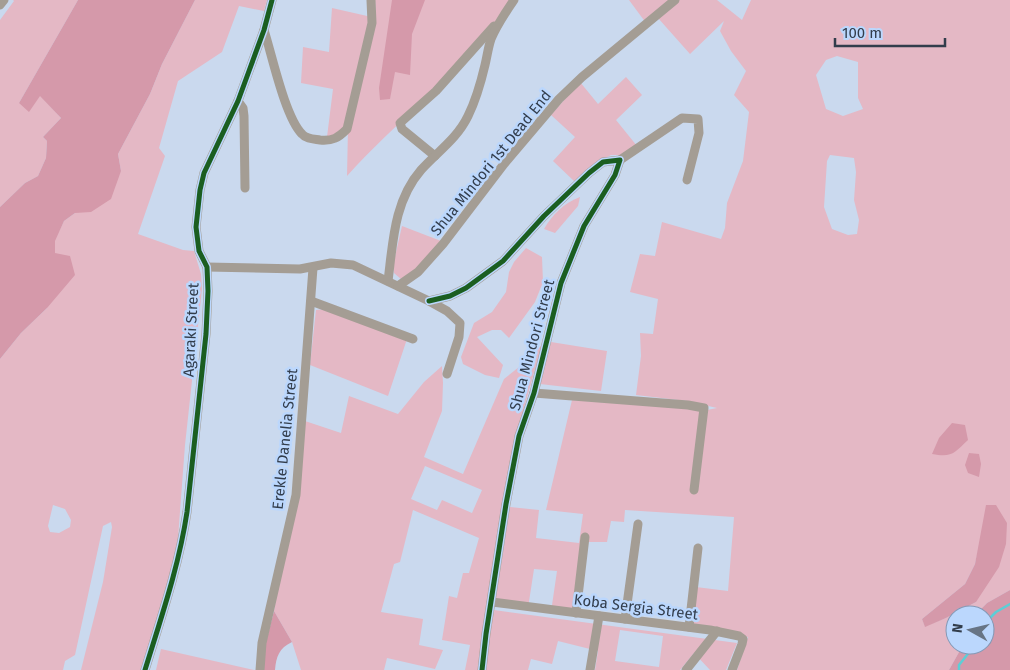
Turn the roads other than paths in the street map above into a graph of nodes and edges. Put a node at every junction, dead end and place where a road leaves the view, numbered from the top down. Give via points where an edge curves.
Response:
1 (4, 0) edge
2 (272, 0) edge
3 (371, 0) edge
4 (514, 0) edge
5 (675, 0) edge
6 (0, 6) edge
7 (500, 20) junction
8 (264, 30) junction
9 (238, 100) junction
10 (436, 156) junction
11 (620, 160) junction
12 (687, 180) dead end
13 (245, 188) dead end
14 (207, 267) junction
15 (313, 268) junction
16 (388, 281) junction
17 (398, 286) junction
18 (429, 301) junction
19 (311, 302) junction
20 (413, 338) dead end
21 (448, 374) dead end
22 (534, 393) junction
23 (694, 490) dead end
24 (638, 524) dead end
25 (586, 537) dead end
26 (698, 548) dead end
27 (492, 602) junction
28 (576, 613) junction
29 (599, 616) junction
30 (625, 619) junction
31 (689, 627) junction
32 (717, 631) junction
33 (145, 670) edge
34 (260, 670) edge
35 (482, 670) edge
36 (590, 670) edge
37 (686, 670) edge
38 (732, 670) edge

1 - 6 street
2 - 8 street, Agaraki Street
3 - 8 street via 372,23 347,129 338,138 308,138 296,126 285,101
4 - 7 street
5 - 17 street, Shua Mindori 1st Dead End via 559,99 443,244 418,272
7 - 10 street via 490,41 468,115 460,130
7 - 10 street via 436,91 400,123 402,129
8 - 9 street, Agaraki Street
9 - 13 street via 244,116
9 - 14 street, Agaraki Street via 204,173 200,190 196,227 199,251
10 - 16 street via 408,189 396,218
11 - 12 street via 682,118 698,119 699,133
11 - 18 street via 603,162 589,173 503,261 466,288
11 - 22 street, Shua Mindori Street via 615,175 584,226 561,283
14 - 15 street
14 - 33 street, Agaraki Street via 206,334 184,537
15 - 16 street via 343,263
15 - 19 street, Erekle Danelia Street
16 - 17 street
17 - 18 street
18 - 21 street via 460,323
19 - 20 street
19 - 34 street, Erekle Danelia Street via 296,495 262,643
22 - 23 street via 704,408
22 - 27 street, Shua Mindori Street via 517,444
24 - 30 street
25 - 28 street
26 - 31 street
27 - 28 street, Koba Sergia Street
27 - 35 street, Shua Mindori Street
28 - 29 street, Koba Sergia Street
29 - 30 street, Koba Sergia Street
29 - 36 street
30 - 31 street, Koba Sergia Street
31 - 32 street, Koba Sergia Street
32 - 37 street
32 - 38 street, Koba Sergia Street via 742,639

